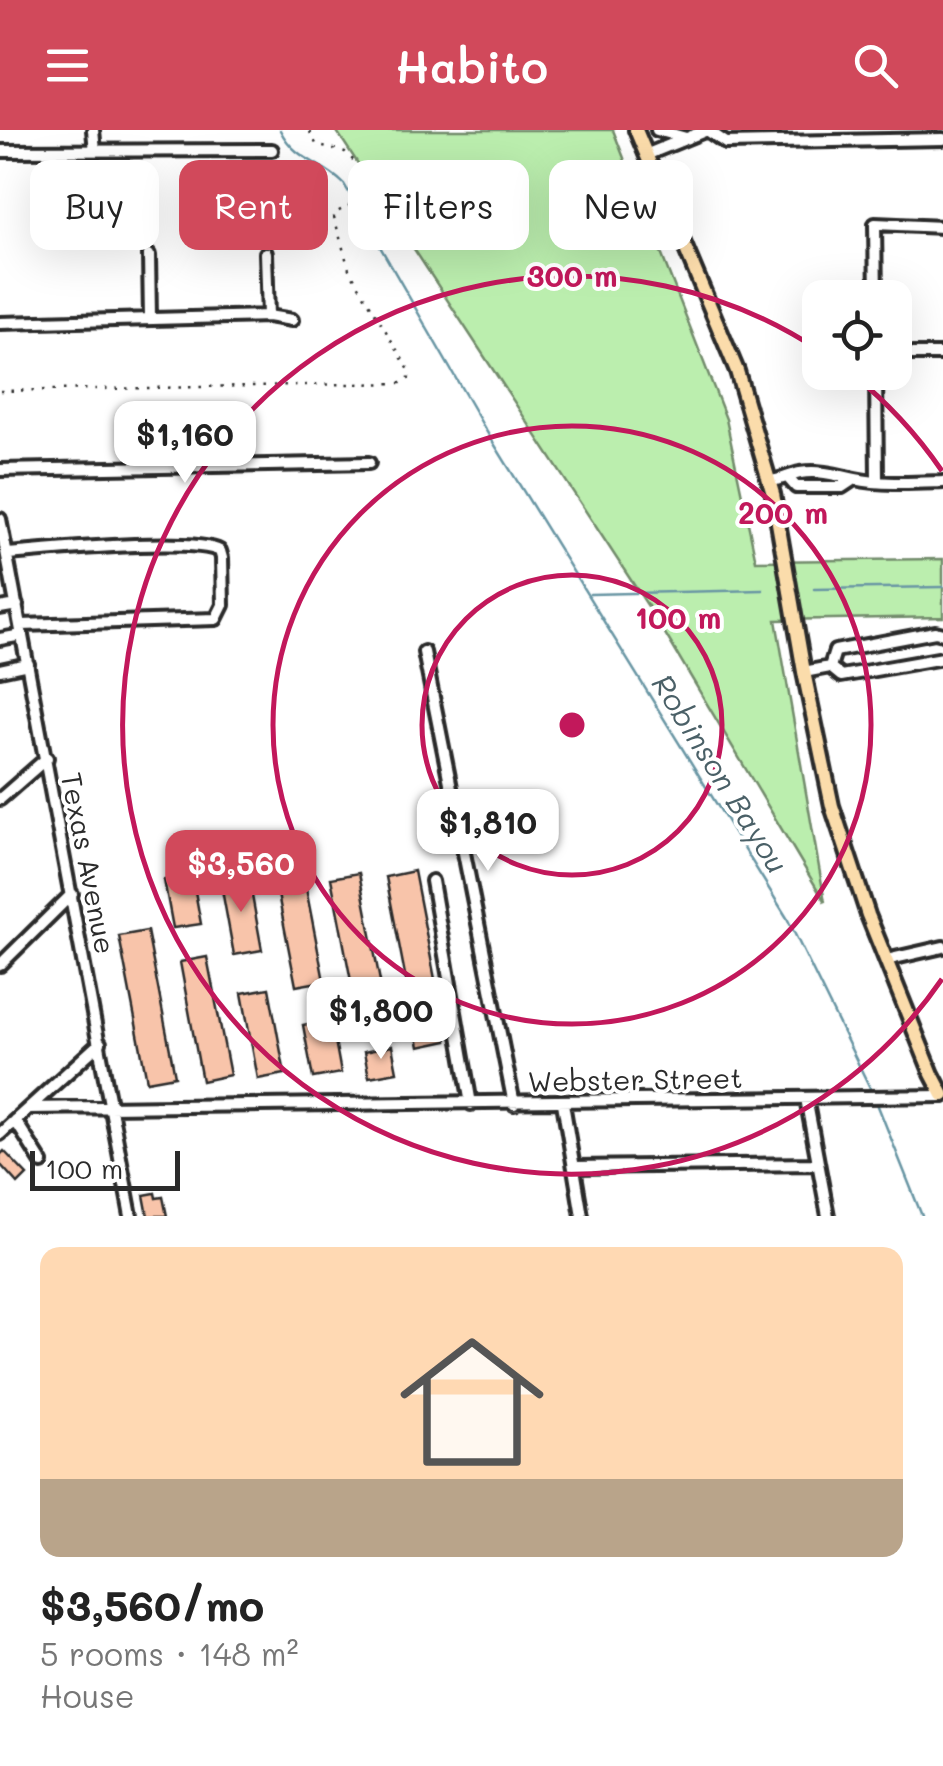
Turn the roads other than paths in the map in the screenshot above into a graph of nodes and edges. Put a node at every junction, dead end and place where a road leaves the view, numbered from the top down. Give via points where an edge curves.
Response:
1 (93, 130) edge
2 (636, 130) edge
3 (656, 130) edge
4 (707, 130) edge
5 (686, 139) junction
6 (943, 139) edge
7 (94, 150) junction
8 (272, 150) dead end
9 (0, 151) edge
10 (648, 154) junction
11 (943, 227) edge
12 (266, 253) dead end
13 (149, 255) dead end
14 (876, 280) edge
15 (268, 316) junction
16 (150, 318) junction
17 (292, 320) dead end
18 (0, 322) edge
19 (912, 354) edge
20 (943, 354) edge
21 (876, 390) edge
22 (369, 463) dead end
23 (0, 470) edge
24 (876, 479) junction
25 (770, 481) junction
26 (943, 482) edge
27 (0, 519) edge
28 (4, 550) edge
29 (17, 605) junction
30 (0, 608) edge
31 (22, 630) junction
32 (943, 634) edge
33 (0, 639) edge
34 (424, 652) dead end
35 (943, 658) edge
36 (28, 664) junction
37 (830, 667) junction
38 (0, 670) edge
39 (804, 672) junction
40 (46, 758) junction
41 (0, 800) edge
42 (432, 881) dead end
43 (72, 894) junction
44 (943, 947) edge
45 (886, 960) junction
46 (0, 965) edge
47 (100, 1043) junction
48 (943, 1095) edge
49 (806, 1098) junction
50 (563, 1103) junction
51 (471, 1104) junction
52 (514, 1104) junction
53 (112, 1107) junction
54 (29, 1108) junction
55 (15, 1120) junction
56 (0, 1134) edge
57 (42, 1163) dead end
58 (818, 1164) junction
59 (574, 1167) junction
60 (131, 1216) edge
61 (582, 1216) edge
62 (828, 1216) edge

1 - 7 street
2 - 10 main road
3 - 5 street
4 - 5 street
4 - 6 street via 726,144
5 - 10 street
7 - 8 street
7 - 9 street
10 - 25 main road via 737,371
11 - 14 street via 875,224
12 - 15 street
13 - 16 street
15 - 16 street
15 - 17 street
16 - 18 street
19 - 20 street
21 - 24 street
22 - 23 street
24 - 25 street via 796,473
24 - 26 street
25 - 39 main road
27 - 28 street, Texas Avenue
28 - 29 street, Texas Avenue
28 - 31 street via 183,545 213,547 222,558 223,605 216,619
29 - 30 street
29 - 31 street, Texas Avenue
31 - 33 street
31 - 36 street, Texas Avenue
32 - 37 street via 835,652
34 - 52 street
35 - 37 street via 841,676
36 - 38 street
36 - 40 street, Texas Avenue
37 - 39 street
39 - 45 main road via 832,806
40 - 41 street
40 - 43 street, Texas Avenue
42 - 51 street
43 - 46 street
43 - 47 street, Texas Avenue
44 - 45 street
45 - 48 main road
47 - 53 street, Texas Avenue
47 - 54 street
48 - 49 street, Webster Street
49 - 50 street, Webster Street
49 - 58 street
50 - 52 street, Webster Street
50 - 59 street
51 - 52 street, Webster Street
51 - 53 street, Webster Street
53 - 54 street, Webster Street
53 - 60 street, Texas Avenue
54 - 55 street
55 - 56 street
55 - 57 street
58 - 59 street
58 - 62 street
59 - 61 street

